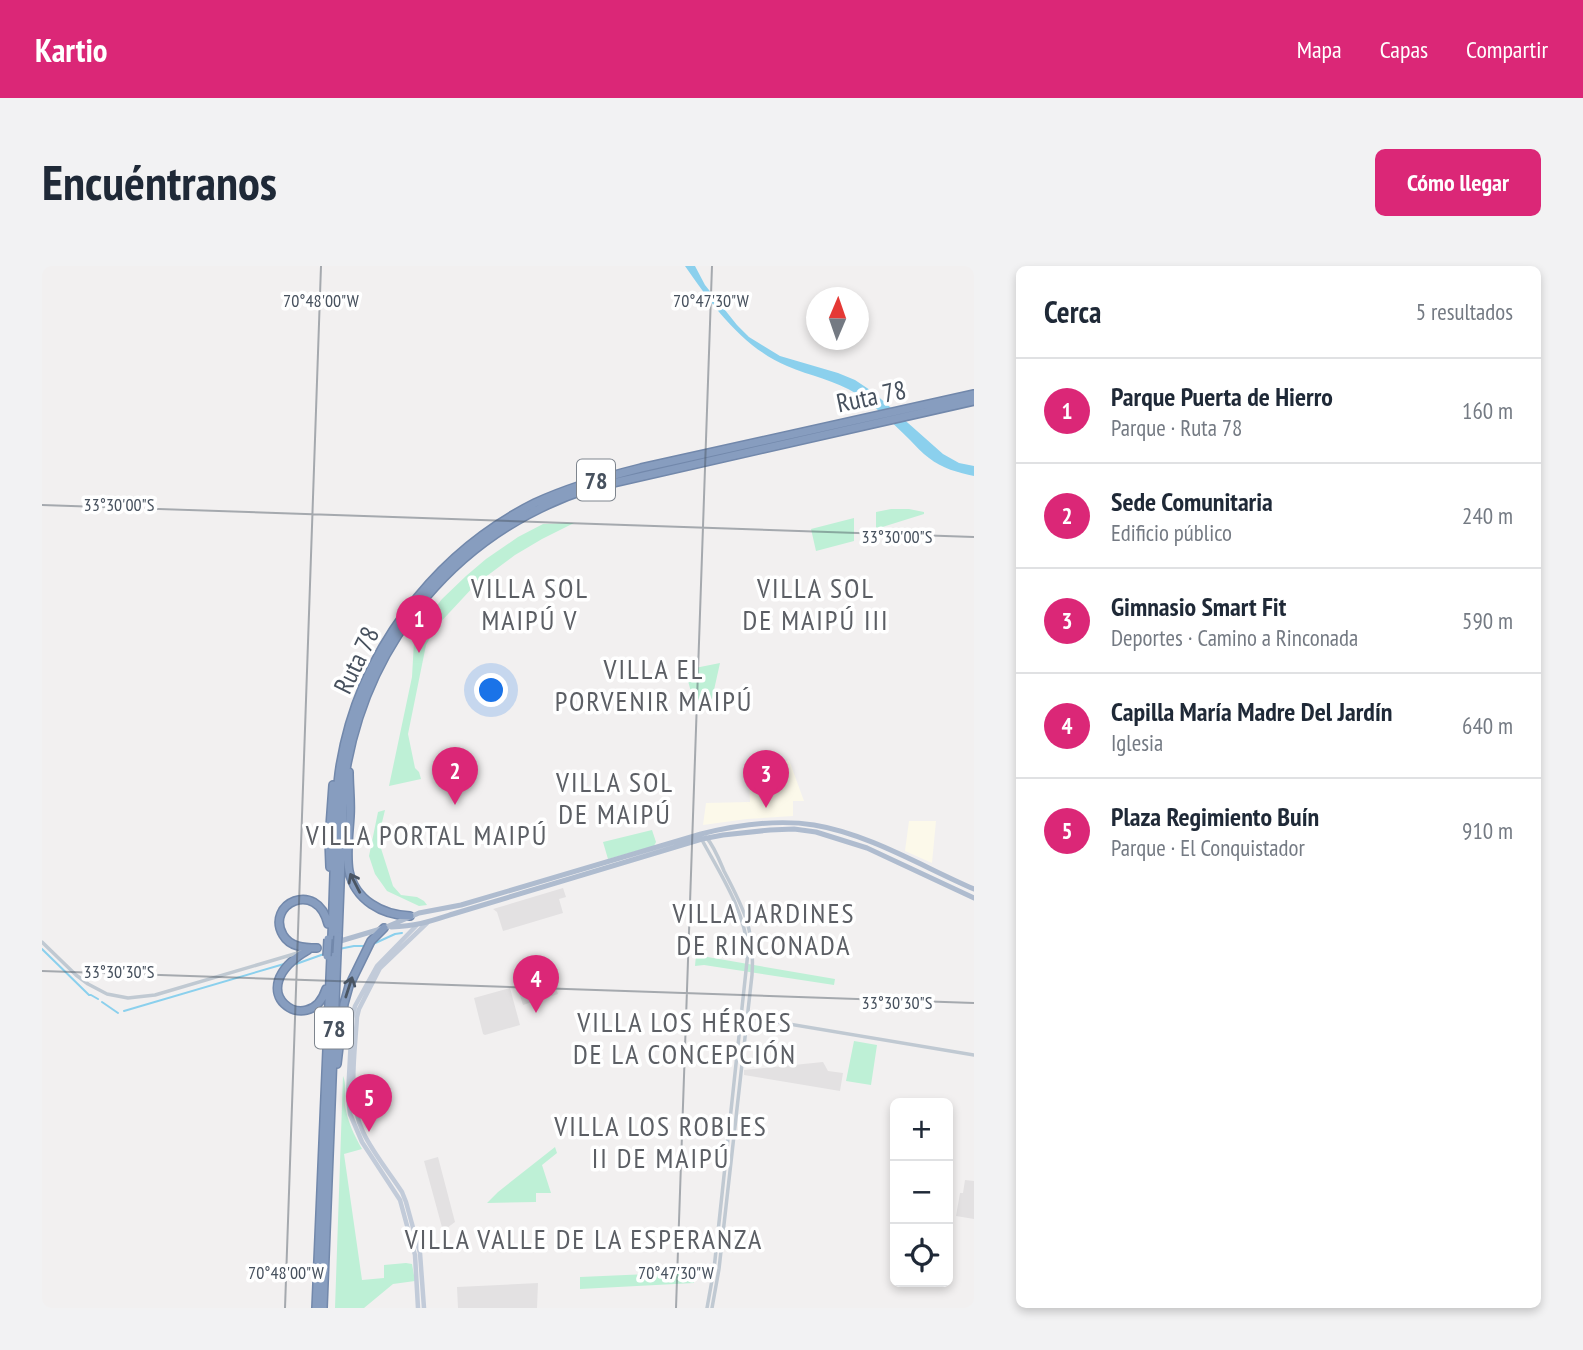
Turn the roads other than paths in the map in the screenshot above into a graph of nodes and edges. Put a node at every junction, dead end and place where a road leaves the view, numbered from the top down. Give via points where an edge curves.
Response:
1 (974, 394) edge
2 (974, 401) edge
3 (905, 413) junction
4 (880, 419) junction
5 (349, 727) junction
6 (351, 747) junction
7 (704, 837) junction
8 (974, 889) edge
9 (974, 898) edge
10 (423, 911) junction
11 (413, 915) junction
12 (427, 923) junction
13 (328, 924) junction
14 (416, 926) junction
15 (407, 927) junction
16 (384, 928) junction
17 (409, 934) junction
18 (332, 937) junction
19 (42, 942) edge
20 (317, 948) junction
21 (308, 950) junction
22 (332, 955) junction
23 (326, 989) junction
24 (744, 1016) junction
25 (974, 1055) edge
26 (326, 1089) junction
27 (331, 1103) junction
28 (316, 1308) edge
29 (323, 1308) edge
30 (418, 1308) edge
31 (424, 1308) edge
32 (710, 1308) edge

1 - 3 highway, Ruta 78 / 78
2 - 3 highway, Ruta 78 / 78
3 - 4 highway, Ruta 78 / 78
4 - 5 highway, Ruta 78 / 78 via 599,479 509,518 452,561 406,612 372,667
4 - 6 highway, Ruta 78 / 78 via 601,485 512,524 453,569 412,614 374,678
5 - 13 highway via 332,794
5 - 18 highway, Ruta 78 / 78 via 336,802
11 -> 6 highway via 376,908 352,880 348,858
6 - 18 highway, Ruta 78 / 78
7 - 8 main road via 737,827 817,826 866,841
7 - 9 main road via 778,830 816,832 867,848
7 - 10 main road via 468,903
7 - 12 main road
7 - 24 street via 742,906 751,933 752,964
10 - 11 main road
10 - 12 main road
11 - 14 main road
11 - 16 main road
12 - 14 main road
12 - 31 main road via 380,968 359,1009 354,1090 363,1132 406,1202 420,1253
13 - 18 highway
13 - 20 highway via 321,908 307,900 291,903 281,914 280,930 288,941
14 - 15 main road
14 - 17 main road
15 - 16 main road
15 - 17 main road
16 - 20 main road
27 -> 16 highway via 349,986 371,941
17 - 30 main road via 377,966 354,1010 348,1096 357,1133 400,1200 415,1255
18 - 22 highway, bridge
19 - 21 street via 93,987 128,999
20 - 21 main road
21 - 23 highway via 281,973 279,998 297,1011 307,1010 320,1002
22 - 23 highway
22 - 26 highway, 78
22 - 27 highway, 78
23 - 26 highway
24 - 25 street
24 - 32 street
26 - 28 highway, 78
27 - 29 highway, 78

